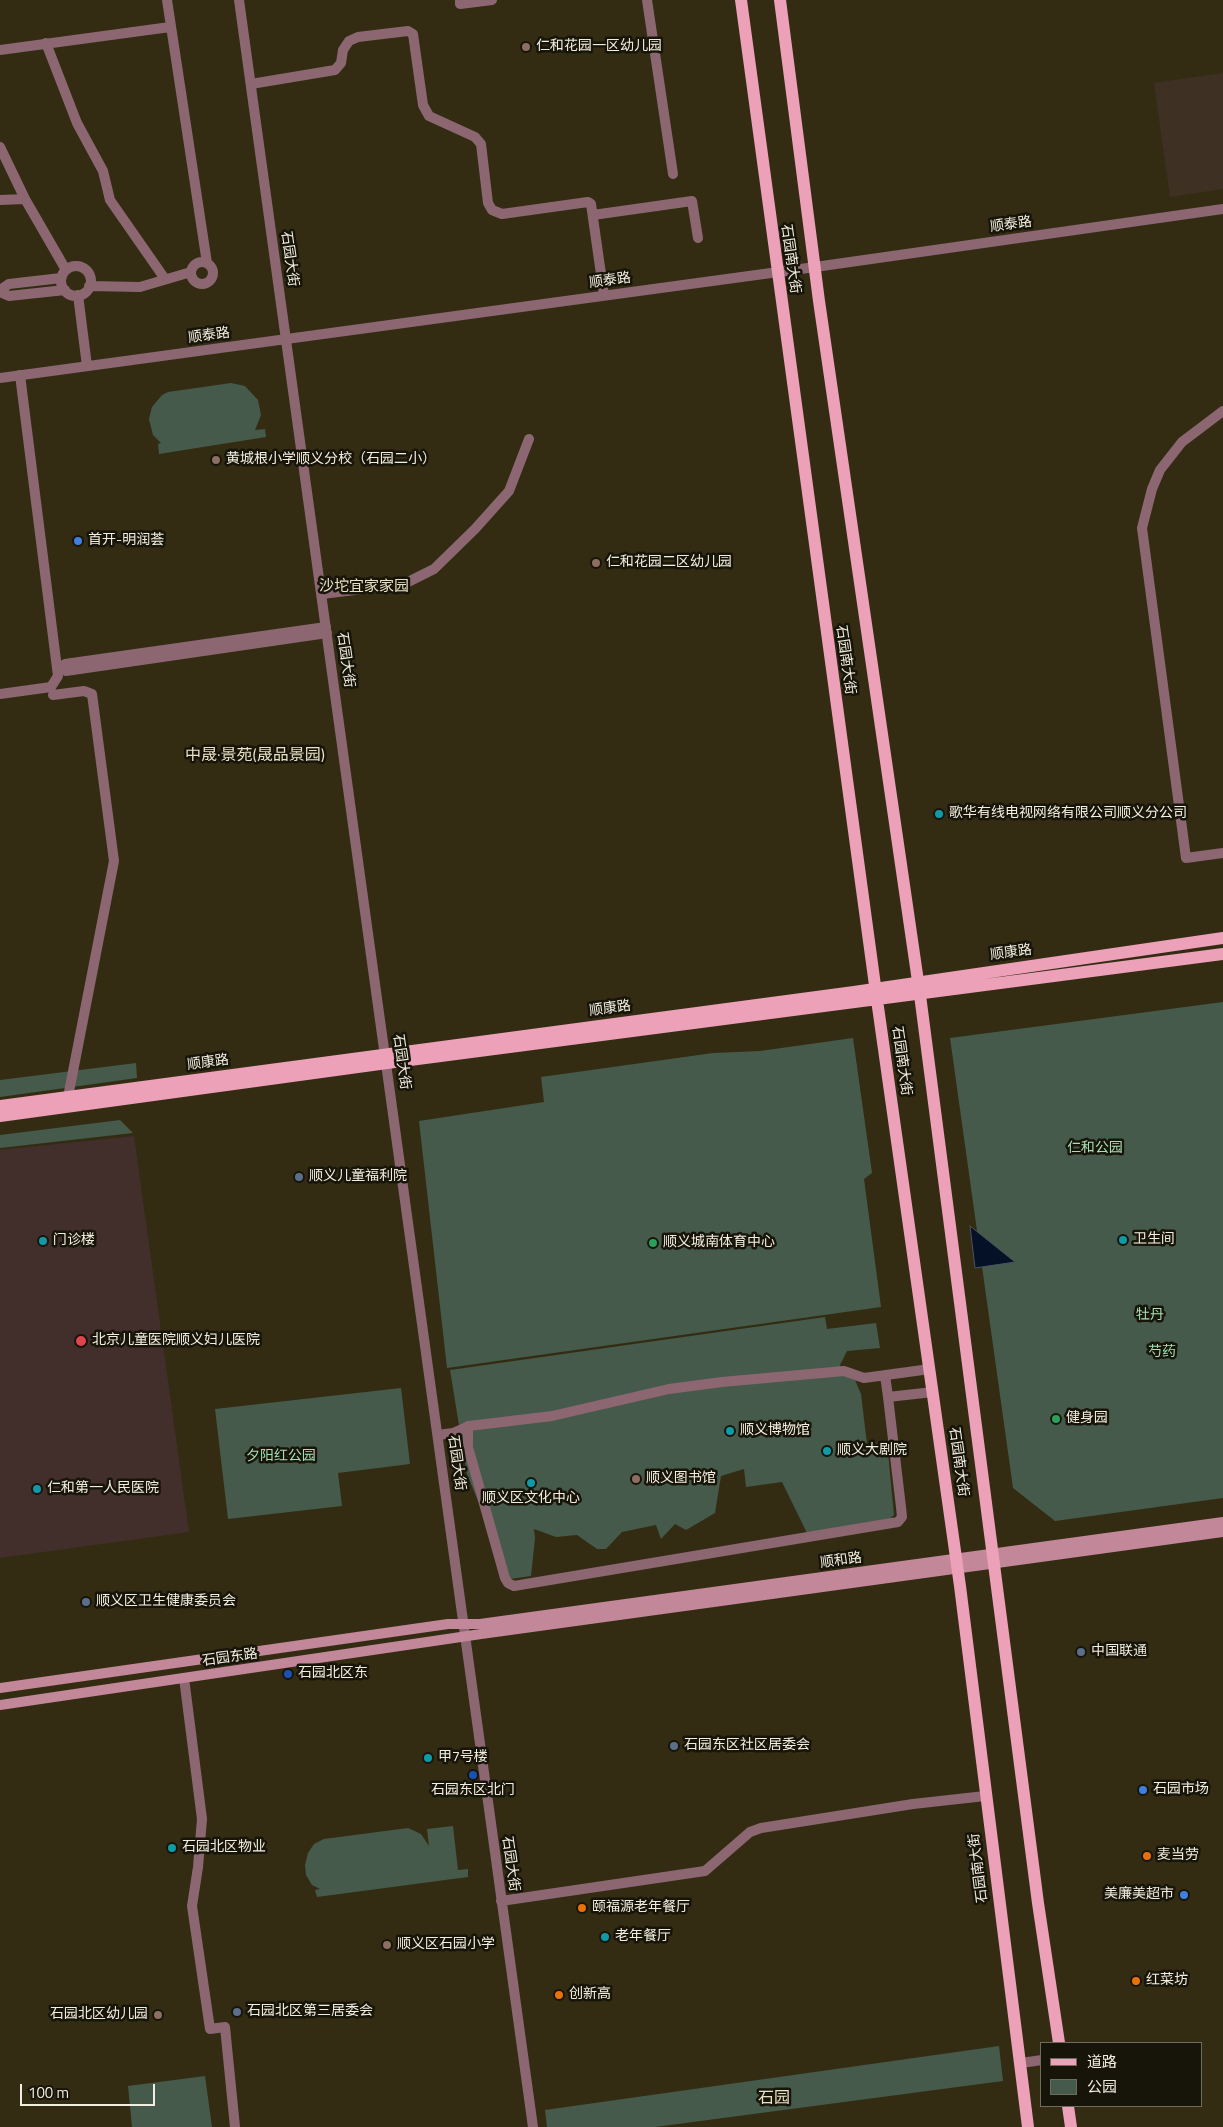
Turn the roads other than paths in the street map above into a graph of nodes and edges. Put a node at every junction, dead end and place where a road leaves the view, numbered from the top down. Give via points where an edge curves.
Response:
1 (167, 0) edge
2 (239, 0) edge
3 (460, 0) edge
4 (492, 0) edge
5 (647, 0) edge
6 (741, 0) edge
7 (780, 0) edge
8 (170, 27) junction
9 (46, 43) junction
10 (0, 50) edge
11 (251, 84) junction
12 (0, 147) edge
13 (673, 174) dead end
14 (25, 199) junction
15 (0, 200) edge
16 (1223, 208) edge
17 (593, 215) junction
18 (698, 238) dead end
19 (207, 263) junction
20 (815, 267) junction
21 (191, 272) junction
22 (777, 272) junction
23 (64, 274) junction
24 (165, 280) junction
25 (90, 286) junction
26 (64, 290) junction
27 (0, 291) edge
28 (78, 295) junction
29 (604, 295) junction
30 (286, 339) junction
31 (87, 366) junction
32 (20, 375) junction
33 (0, 378) edge
34 (1223, 411) edge
35 (529, 439) dead end
36 (322, 594) junction
37 (327, 630) junction
38 (66, 668) dead end
39 (0, 694) edge
40 (53, 695) dead end
41 (1223, 853) edge
42 (1223, 938) edge
43 (1223, 954) edge
44 (918, 981) junction
45 (876, 994) junction
46 (920, 995) junction
47 (386, 1058) junction
48 (68, 1097) junction
49 (0, 1106) edge
50 (0, 1116) edge
51 (930, 1369) junction
52 (884, 1375) junction
53 (933, 1392) junction
54 (888, 1397) junction
55 (468, 1426) junction
56 (438, 1437) junction
57 (468, 1447) junction
58 (1223, 1522) edge
59 (1223, 1532) edge
60 (993, 1559) junction
61 (957, 1564) junction
62 (463, 1624) junction
63 (464, 1637) junction
64 (184, 1678) junction
65 (0, 1688) edge
66 (0, 1705) edge
67 (985, 1796) junction
68 (501, 1901) junction
69 (1059, 2042) edge
70 (1040, 2060) edge
71 (1021, 2063) junction
72 (1068, 2107) edge
73 (235, 2127) edge
74 (532, 2127) edge
75 (1028, 2127) edge
76 (1071, 2127) edge

1 - 8 street
2 - 11 street, 石园大街
3 - 4 street via 460,4
5 - 13 street
6 - 22 main road, 石园南大街
7 - 20 main road, 石园南大街
8 - 9 street
8 - 19 street
9 - 10 street
9 - 24 street via 77,123 103,171 110,200
11 - 17 street via 335,70 341,64 343,50 349,41 408,31 413,34 424,105 429,116 475,137 481,144 488,202 492,210 502,214 588,202
11 - 30 street, 石园大街
12 - 14 street
14 - 15 street
14 - 23 street
16 - 20 street, 顺泰路
17 - 18 street via 692,201
17 - 29 street
19 - 21 street via 198,262
19 - 21 street via 213,271 210,281 200,284
20 - 22 street, 顺泰路
20 - 44 main road, 石园南大街
21 - 24 street
22 - 29 street, 顺泰路
22 - 45 main road, 石园南大街
23 - 25 street via 76,266 85,269
23 - 26 street
23 - 27 street via 9,284
24 - 25 street via 140,287
25 - 28 street
26 - 27 street via 10,296
26 - 28 street
28 - 31 street
29 - 30 street, 顺泰路
30 - 31 street, 顺泰路
30 - 36 street, 石园大街
31 - 32 street, 顺泰路
32 - 33 street, 顺泰路
32 - 39 street via 58,676 51,687
34 - 41 street via 1182,442 1160,470 1142,528 1186,858
35 - 36 street via 509,491 434,569 404,584
36 - 37 street, 石园大街
37 - 38 street
37 - 47 street, 石园大街
40 - 48 street via 84,691 92,694 114,861
42 - 44 main road, 顺康路
43 - 46 main road, 顺康路
44 - 45 main road, 顺康路
44 - 46 main road, 石园南大街
45 - 46 main road, 顺康路
45 - 47 main road, 顺康路
45 - 51 main road, 石园南大街
46 - 60 main road, 石园南大街
47 - 48 main road, 顺康路
47 - 50 main road, 顺康路
47 - 56 street, 石园大街
48 - 49 main road, 顺康路
51 - 52 street
51 - 53 main road, 石园南大街
52 - 54 street
52 - 55 street via 864,1378 844,1371 722,1382 669,1389 552,1416
53 - 54 street
53 - 61 main road, 石园南大街
54 - 57 street via 902,1517 898,1522 514,1586 505,1578
55 - 56 street
55 - 57 street
56 - 57 street via 461,1437
56 - 62 street, 石园大街
58 - 60 main road, 顺和路
59 - 60 main road, 顺和路
60 - 61 main road, 顺和路
60 - 69 main road, 石园南大街
61 - 62 main road, 顺和路
61 - 63 main road, 顺和路
61 - 67 main road, 石园南大街
62 - 63 street, 石园大街
62 - 65 main road, 石园东路
63 - 64 main road, 石园东路
63 - 68 street, 石园大街
64 - 66 main road, 石园东路
64 - 73 street via 202,1819 192,1906 210,2028 225,2027
67 - 68 street via 761,1828 750,1832 705,1871
67 - 71 main road, 石园南大街
68 - 74 street, 石园大街
70 - 71 street
71 - 75 main road, 石园南大街
72 - 76 main road

